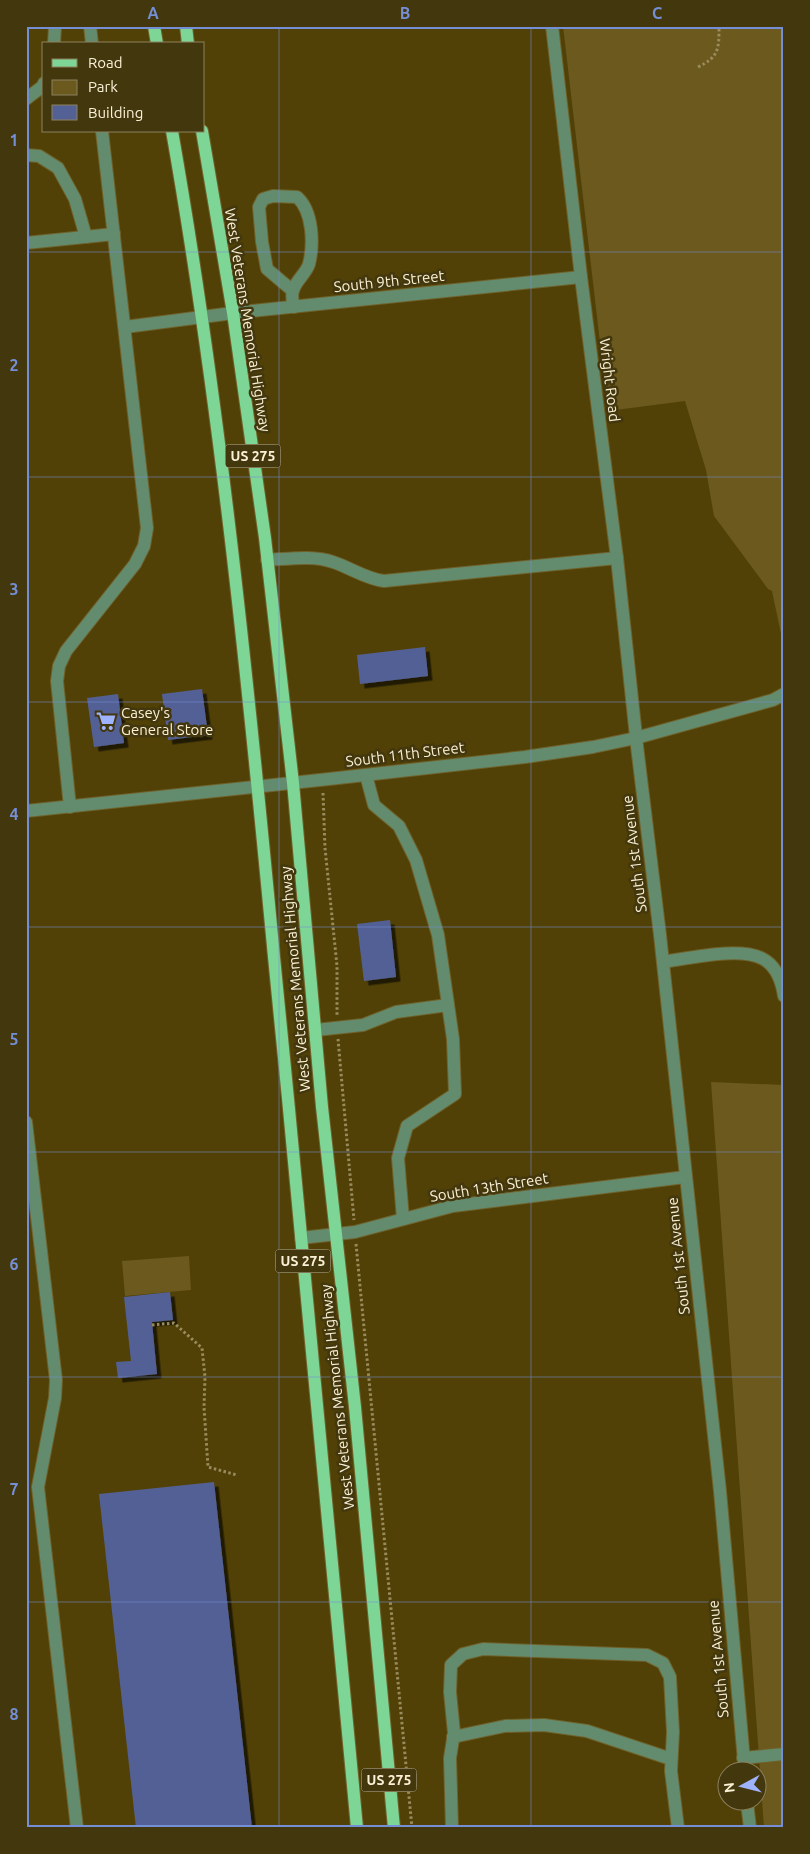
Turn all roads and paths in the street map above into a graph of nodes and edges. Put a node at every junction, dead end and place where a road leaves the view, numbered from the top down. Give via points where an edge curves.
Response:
1 (55, 26) edge
2 (90, 26) edge
3 (154, 26) edge
4 (186, 26) edge
5 (552, 26) edge
6 (719, 26) edge
7 (54, 42) edge
8 (92, 42) edge
9 (157, 42) edge
10 (188, 42) edge
11 (698, 67) dead end
12 (42, 87) edge
13 (26, 99) edge
14 (102, 132) edge
15 (172, 132) edge
16 (202, 132) edge
17 (26, 155) edge
18 (114, 234) junction
19 (86, 237) junction
20 (26, 243) edge
21 (581, 277) junction
22 (292, 291) junction
23 (294, 307) junction
24 (233, 313) junction
25 (201, 317) junction
26 (125, 327) junction
27 (617, 558) junction
28 (268, 560) junction
29 (783, 698) edge
30 (636, 738) junction
31 (366, 775) junction
32 (323, 780) junction
33 (293, 783) junction
34 (258, 787) junction
35 (70, 806) junction
36 (26, 811) edge
37 (663, 962) junction
38 (784, 996) edge
39 (448, 1005) junction
40 (338, 1028) junction
41 (316, 1030) junction
42 (26, 1122) edge
43 (685, 1177) junction
44 (404, 1219) junction
45 (355, 1232) junction
46 (336, 1235) junction
47 (300, 1238) junction
48 (152, 1325) dead end
49 (237, 1475) dead end
50 (453, 1737) junction
51 (784, 1754) edge
52 (743, 1758) junction
53 (671, 1759) junction
54 (743, 1762) edge
55 (748, 1812) edge
56 (77, 1828) edge
57 (357, 1828) edge
58 (394, 1828) edge
59 (412, 1828) edge
60 (452, 1828) edge
61 (678, 1828) edge
62 (750, 1828) edge

1 - 7 street
2 - 8 street
3 - 9 main road
4 - 10 main road
5 - 21 street, Wright Road
6 - 11 path via 716,55
12 - 13 street
14 - 18 street
15 - 25 main road, West Veterans Memorial Highway / US 275
16 - 24 main road, West Veterans Memorial Highway / US 275
17 - 19 street via 39,156 58,168 75,199
18 - 19 street
18 - 26 street
19 - 20 street
21 - 23 street, South 9th Street
21 - 27 street, Wright Road
22 - 22 street via 309,266 310,223 305,204 297,197 273,196 263,199 258,207 262,242 268,269
22 - 23 street
23 - 24 street, South 9th Street
24 - 25 street, South 9th Street
24 - 28 main road, West Veterans Memorial Highway / US 275
25 - 26 street, South 9th Street
25 - 34 main road, West Veterans Memorial Highway / US 275 via 231,538
26 - 35 street via 147,528 144,546 135,564 66,650 59,666 57,681
27 - 28 street via 384,581 332,562
27 - 30 street, Wright Road
28 - 33 main road, West Veterans Memorial Highway / US 275
29 - 30 street, South 11th Street
30 - 31 street, South 11th Street via 593,747
30 - 37 street, South 1st Avenue
31 - 32 street, South 11th Street
31 - 39 street via 374,805 398,826 416,860 438,935
32 - 33 street, South 11th Street
32 - 40 path via 325,848 337,966
33 - 34 street, South 11th Street
33 - 41 main road, West Veterans Memorial Highway / US 275
34 - 35 street, South 11th Street
34 - 47 main road, West Veterans Memorial Highway / US 275
35 - 36 street, South 11th Street
37 - 38 street via 694,956 751,954 776,971
37 - 43 street, South 1st Avenue
39 - 40 street via 396,1012 363,1025
39 - 44 street via 456,1094 407,1126 398,1158
40 - 41 street
40 - 45 path
41 - 46 main road, West Veterans Memorial Highway / US 275
42 - 56 street via 56,1380 38,1487
43 - 44 street, South 13th Street via 453,1206
43 - 52 street, South 1st Avenue via 720,1491
44 - 45 street, South 13th Street
45 - 46 street, South 13th Street
45 - 59 path
46 - 47 street, South 13th Street
46 - 58 main road, West Veterans Memorial Highway / US 275
47 - 57 main road, West Veterans Memorial Highway / US 275
48 - 49 path via 174,1323 202,1348 208,1467
50 - 53 street via 505,1726 544,1725 586,1731
50 - 53 street via 451,1665 463,1654 483,1649 647,1655 663,1663 670,1677
50 - 60 street via 450,1758
51 - 52 street
52 - 54 street, South 1st Avenue
53 - 61 street
55 - 62 street

